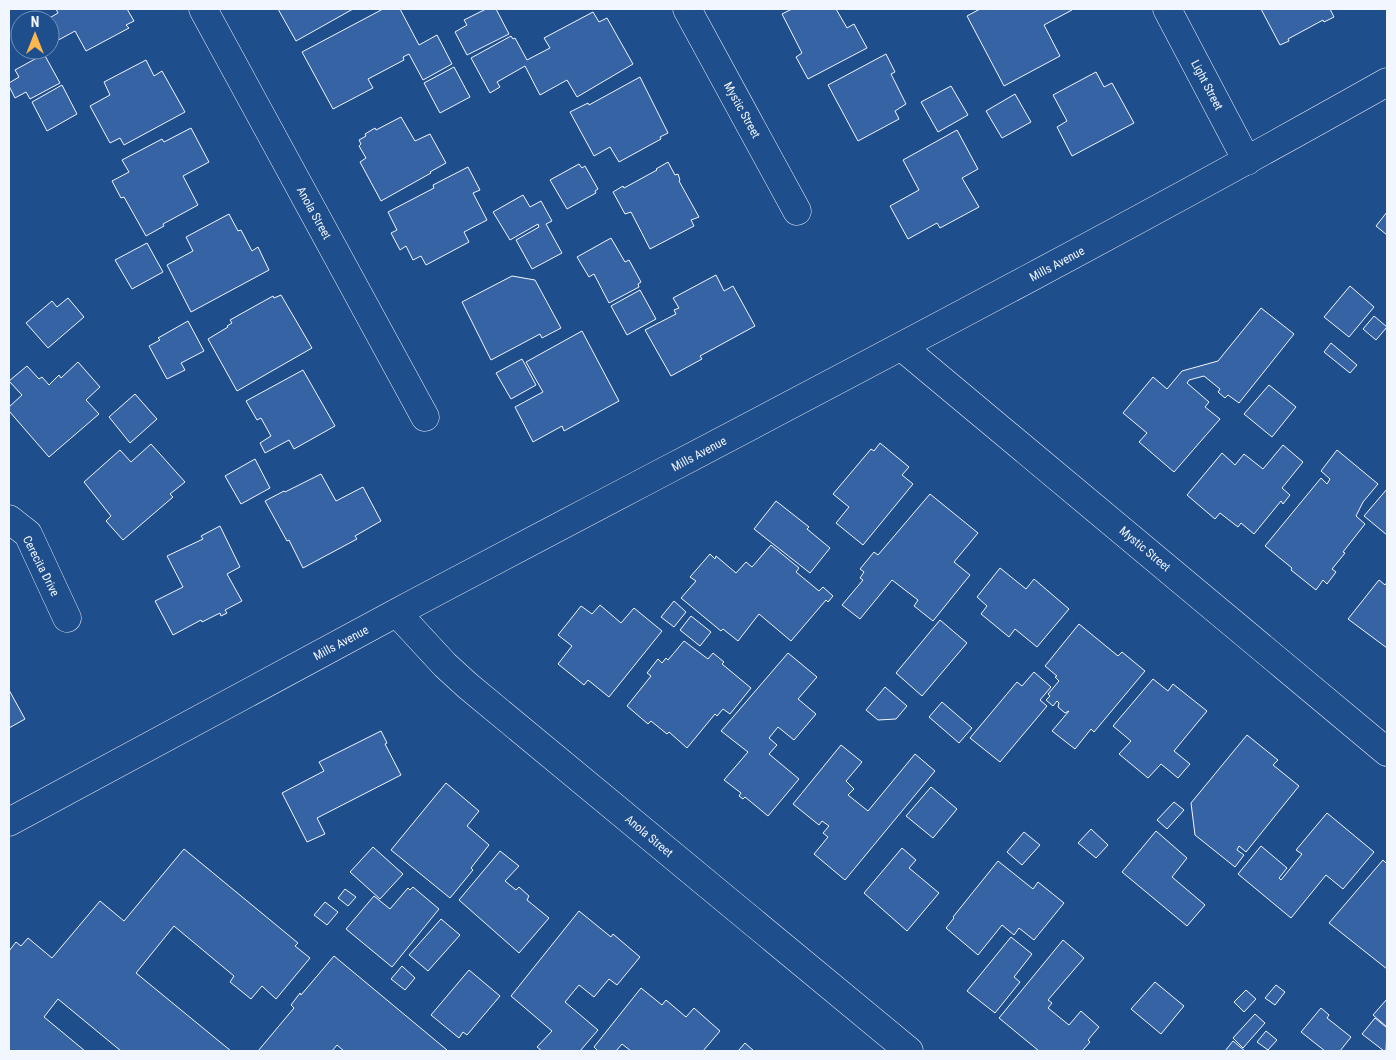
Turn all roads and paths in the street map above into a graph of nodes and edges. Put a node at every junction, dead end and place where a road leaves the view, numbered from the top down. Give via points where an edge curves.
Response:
1 (203, 9) edge
2 (687, 9) edge
3 (1167, 9) edge
4 (1387, 82) edge
5 (1248, 161) junction
6 (797, 211) dead end
7 (902, 347) junction
8 (425, 417) dead end
9 (9, 519) edge
10 (397, 613) junction
11 (67, 618) dead end
12 (1387, 752) edge
13 (9, 822) edge
14 (908, 1051) edge

1 - 8 street, Anola Street
2 - 6 street, Mystic Street
3 - 5 street, Light Street
4 - 5 street, Mills Avenue
5 - 7 street, Mills Avenue
7 - 10 street, Mills Avenue
7 - 12 street, Mystic Street
9 - 11 street, Cerecita Drive via 28,534
10 - 13 street, Mills Avenue
10 - 14 street, Anola Street via 468,686

